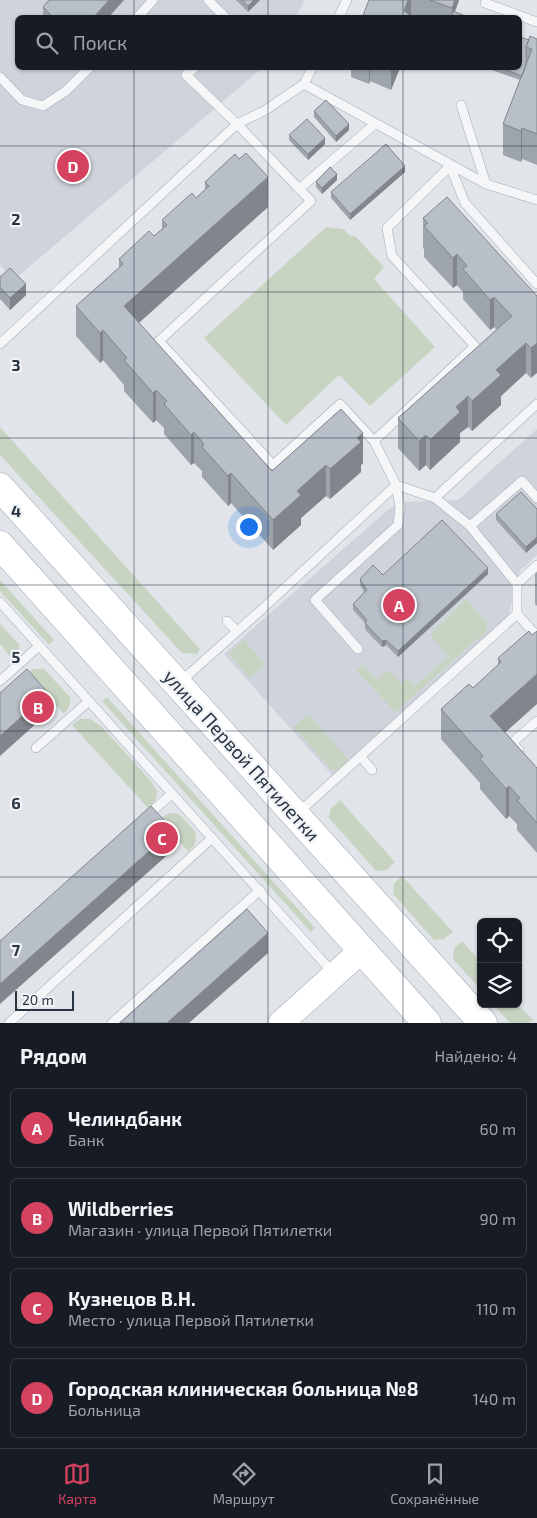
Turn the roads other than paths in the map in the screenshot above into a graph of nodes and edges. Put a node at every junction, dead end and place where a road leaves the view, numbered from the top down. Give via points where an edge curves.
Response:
1 (153, 0) edge
2 (208, 0) edge
3 (347, 0) edge
4 (485, 3) dead end
5 (140, 15) edge
6 (223, 15) edge
7 (340, 15) edge
8 (518, 15) edge
9 (522, 17) edge
10 (537, 22) edge
11 (87, 70) edge
12 (192, 70) edge
13 (311, 70) edge
14 (0, 77) edge
15 (304, 84) junction
16 (462, 105) dead end
17 (237, 124) junction
18 (375, 124) junction
19 (450, 166) junction
20 (486, 184) junction
21 (299, 189) junction
22 (537, 200) edge
23 (537, 284) edge
24 (0, 344) edge
25 (537, 404) edge
26 (374, 441) junction
27 (396, 485) junction
28 (0, 487) edge
29 (435, 498) junction
30 (537, 498) edge
31 (470, 526) junction
32 (0, 545) edge
33 (537, 566) edge
34 (517, 584) junction
35 (0, 602) edge
36 (517, 614) junction
37 (227, 621) dead end
38 (237, 631) junction
39 (537, 636) edge
40 (39, 646) junction
41 (358, 649) dead end
42 (0, 681) edge
43 (178, 684) junction
44 (89, 701) junction
45 (537, 721) edge
46 (36, 748) dead end
47 (361, 757) junction
48 (525, 757) edge
49 (372, 770) dead end
50 (172, 794) junction
51 (296, 815) junction
52 (137, 824) edge
53 (212, 838) junction
54 (260, 890) junction
55 (392, 923) junction
56 (362, 950) junction
57 (334, 975) junction
58 (10, 1023) edge
59 (112, 1023) edge
60 (281, 1023) edge
61 (427, 1023) edge
62 (483, 1023) edge

1 - 5 lane
2 - 6 lane
3 - 7 lane
4 - 8 lane
9 - 10 lane
11 - 14 lane via 66,91 43,106 22,100
12 - 17 lane via 186,76
13 - 15 lane
15 - 17 lane via 264,111
15 - 18 lane
16 - 20 lane
17 - 21 lane
17 - 24 lane
18 - 19 lane
18 - 21 lane
19 - 20 lane
19 - 23 lane via 465,203
19 - 26 lane via 387,228 392,256 475,346
20 - 22 lane
21 - 26 lane via 311,201 159,341 273,465 340,404
25 - 29 lane
26 - 27 lane
27 - 29 lane
27 - 38 lane
27 - 41 lane via 400,507 398,526 315,600
28 - 43 main road, улица Первой Пятилетки
29 - 31 lane
30 - 31 lane via 522,481
31 - 34 lane
32 - 56 main road
33 - 34 lane
34 - 36 lane
35 - 40 lane
36 - 39 lane
36 - 47 lane
37 - 38 lane
38 - 43 lane
40 - 42 lane
40 - 44 lane
43 - 51 main road, улица Первой Пятилетки
44 - 46 lane
44 - 50 lane
45 - 48 lane via 512,743
47 - 49 lane
47 - 51 lane
50 - 52 lane
50 - 53 lane
51 - 55 main road, улица Первой Пятилетки
53 - 54 lane
53 - 58 lane
54 - 57 lane
54 - 59 lane
55 - 56 main road
55 - 62 main road, улица Первой Пятилетки
56 - 57 street
56 - 61 main road
57 - 60 street

